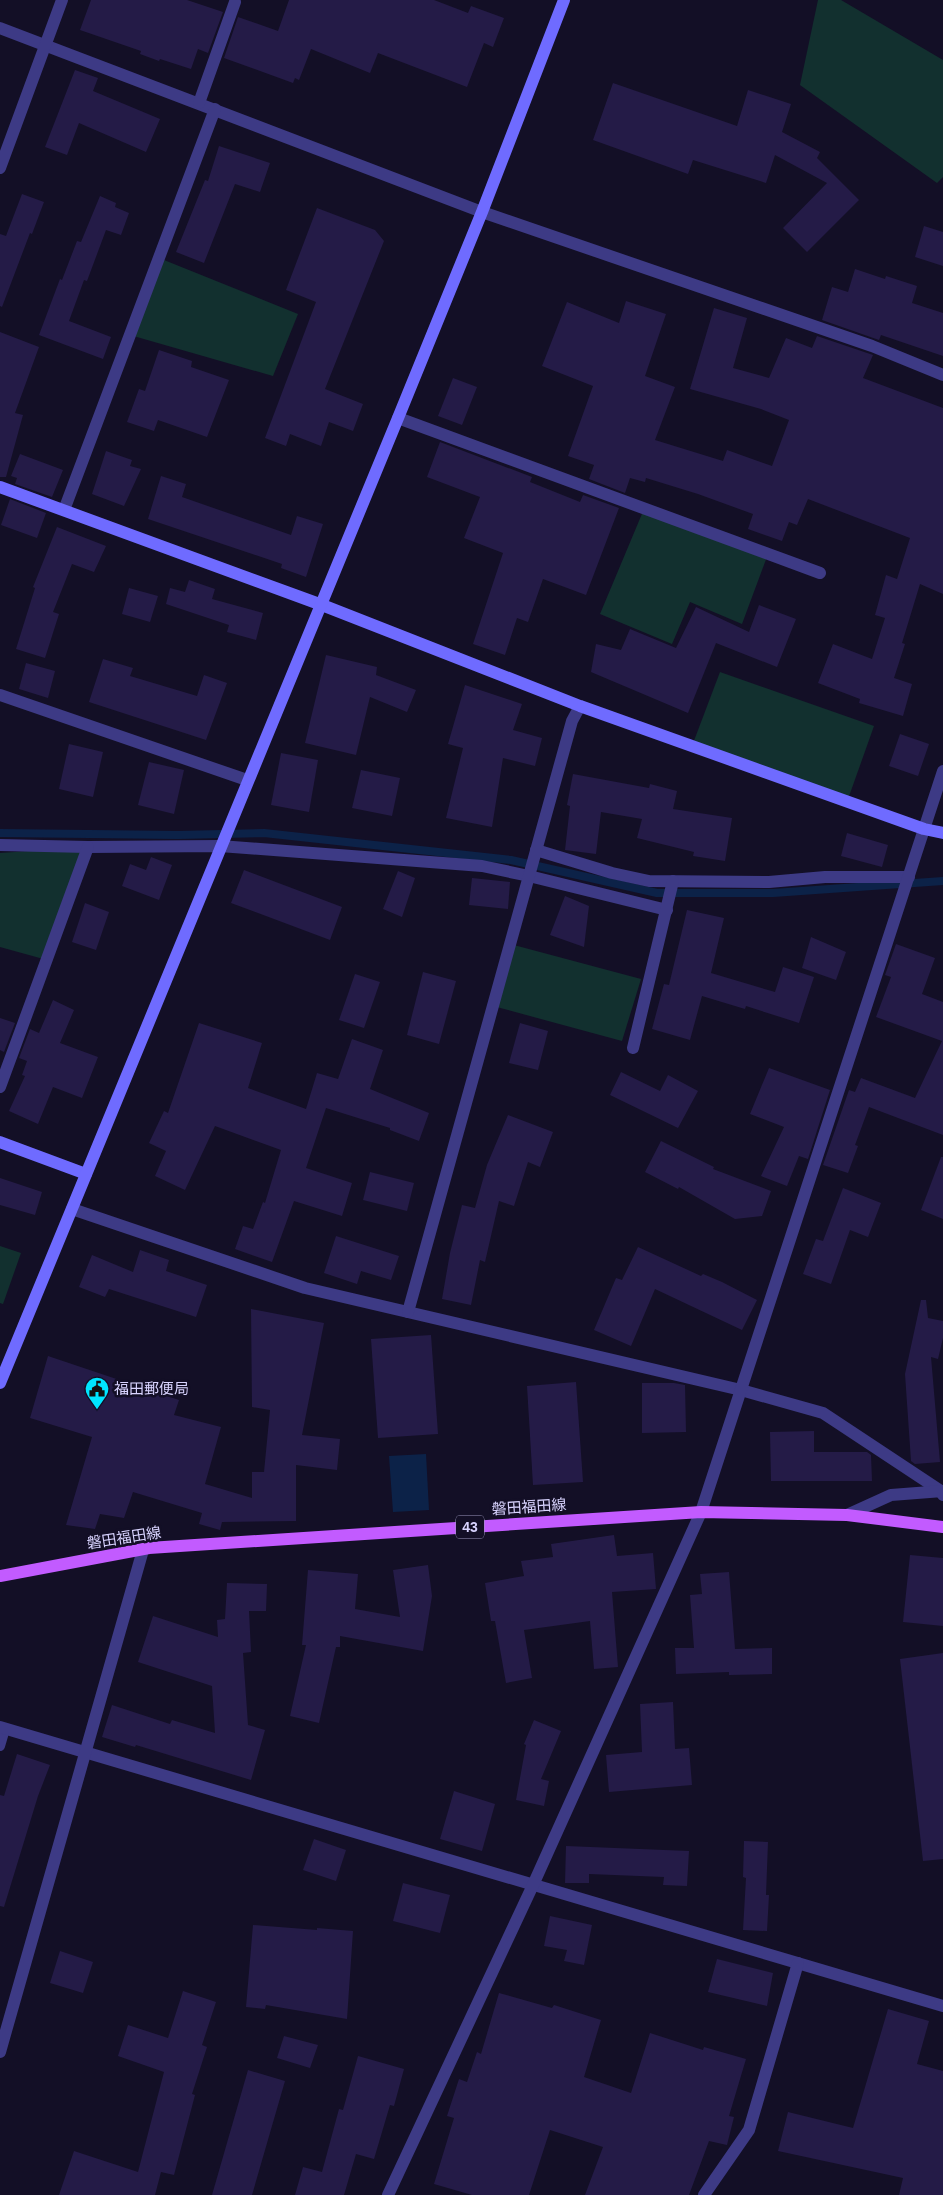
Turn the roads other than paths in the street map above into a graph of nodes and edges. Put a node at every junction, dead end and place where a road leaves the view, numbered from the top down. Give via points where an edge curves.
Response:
1 (62, 0) edge
2 (564, 0) edge
3 (235, 2) dead end
4 (0, 28) edge
5 (46, 45) junction
6 (199, 103) junction
7 (215, 109) junction
8 (0, 168) edge
9 (482, 212) junction
10 (943, 375) edge
11 (398, 418) junction
12 (0, 487) edge
13 (64, 510) junction
14 (820, 573) dead end
15 (322, 605) junction
16 (0, 695) edge
17 (580, 706) junction
18 (943, 771) edge
19 (247, 780) junction
20 (924, 829) junction
21 (943, 833) edge
22 (0, 845) edge
23 (220, 846) junction
24 (88, 847) junction
25 (536, 850) junction
26 (529, 876) junction
27 (909, 877) junction
28 (673, 881) junction
29 (667, 910) junction
30 (633, 1048) dead end
31 (0, 1087) edge
32 (0, 1142) edge
33 (86, 1174) junction
34 (72, 1209) junction
35 (408, 1312) junction
36 (0, 1383) edge
37 (741, 1390) junction
38 (942, 1492) edge
39 (701, 1512) junction
40 (847, 1514) junction
41 (943, 1527) edge
42 (142, 1550) junction
43 (0, 1576) edge
44 (2, 1728) edge
45 (0, 1746) edge
46 (85, 1752) junction
47 (533, 1885) junction
48 (798, 1964) junction
49 (943, 2006) edge
50 (0, 2052) edge
51 (388, 2195) edge
52 (704, 2195) edge

1 - 5 street
2 - 9 street
3 - 6 street
4 - 5 street
5 - 6 street
5 - 8 street
6 - 7 street
7 - 9 street
7 - 13 street
9 - 10 street via 872,346
9 - 11 street
11 - 14 street
11 - 15 street
12 - 13 street
13 - 15 street
15 - 17 street
15 - 19 street
16 - 19 street
17 - 20 street
17 - 25 street via 572,721
18 - 20 street
19 - 23 street
20 - 21 street
20 - 27 street
22 - 24 street
23 - 24 street
23 - 26 street via 482,866
23 - 33 street
24 - 31 street
25 - 26 street
25 - 28 street via 649,881
26 - 29 street
26 - 35 street
27 - 28 street via 825,877 769,882
27 - 37 street
28 - 29 street
29 - 30 street
32 - 33 street
33 - 34 street
34 - 35 street via 305,1288
34 - 36 street
35 - 37 street
37 - 38 street via 823,1413
37 - 39 street
38 - 40 street via 891,1495
39 - 40 main road, 磐田福田線 / 43
39 - 42 main road, 磐田福田線 / 43
39 - 47 street
40 - 41 main road, 磐田福田線 / 43
42 - 43 main road, 磐田福田線 / 43
42 - 46 street
44 - 45 lane
44 - 46 street
46 - 47 street
46 - 50 street
47 - 48 street
47 - 51 street
48 - 49 street
48 - 52 street via 749,2130

